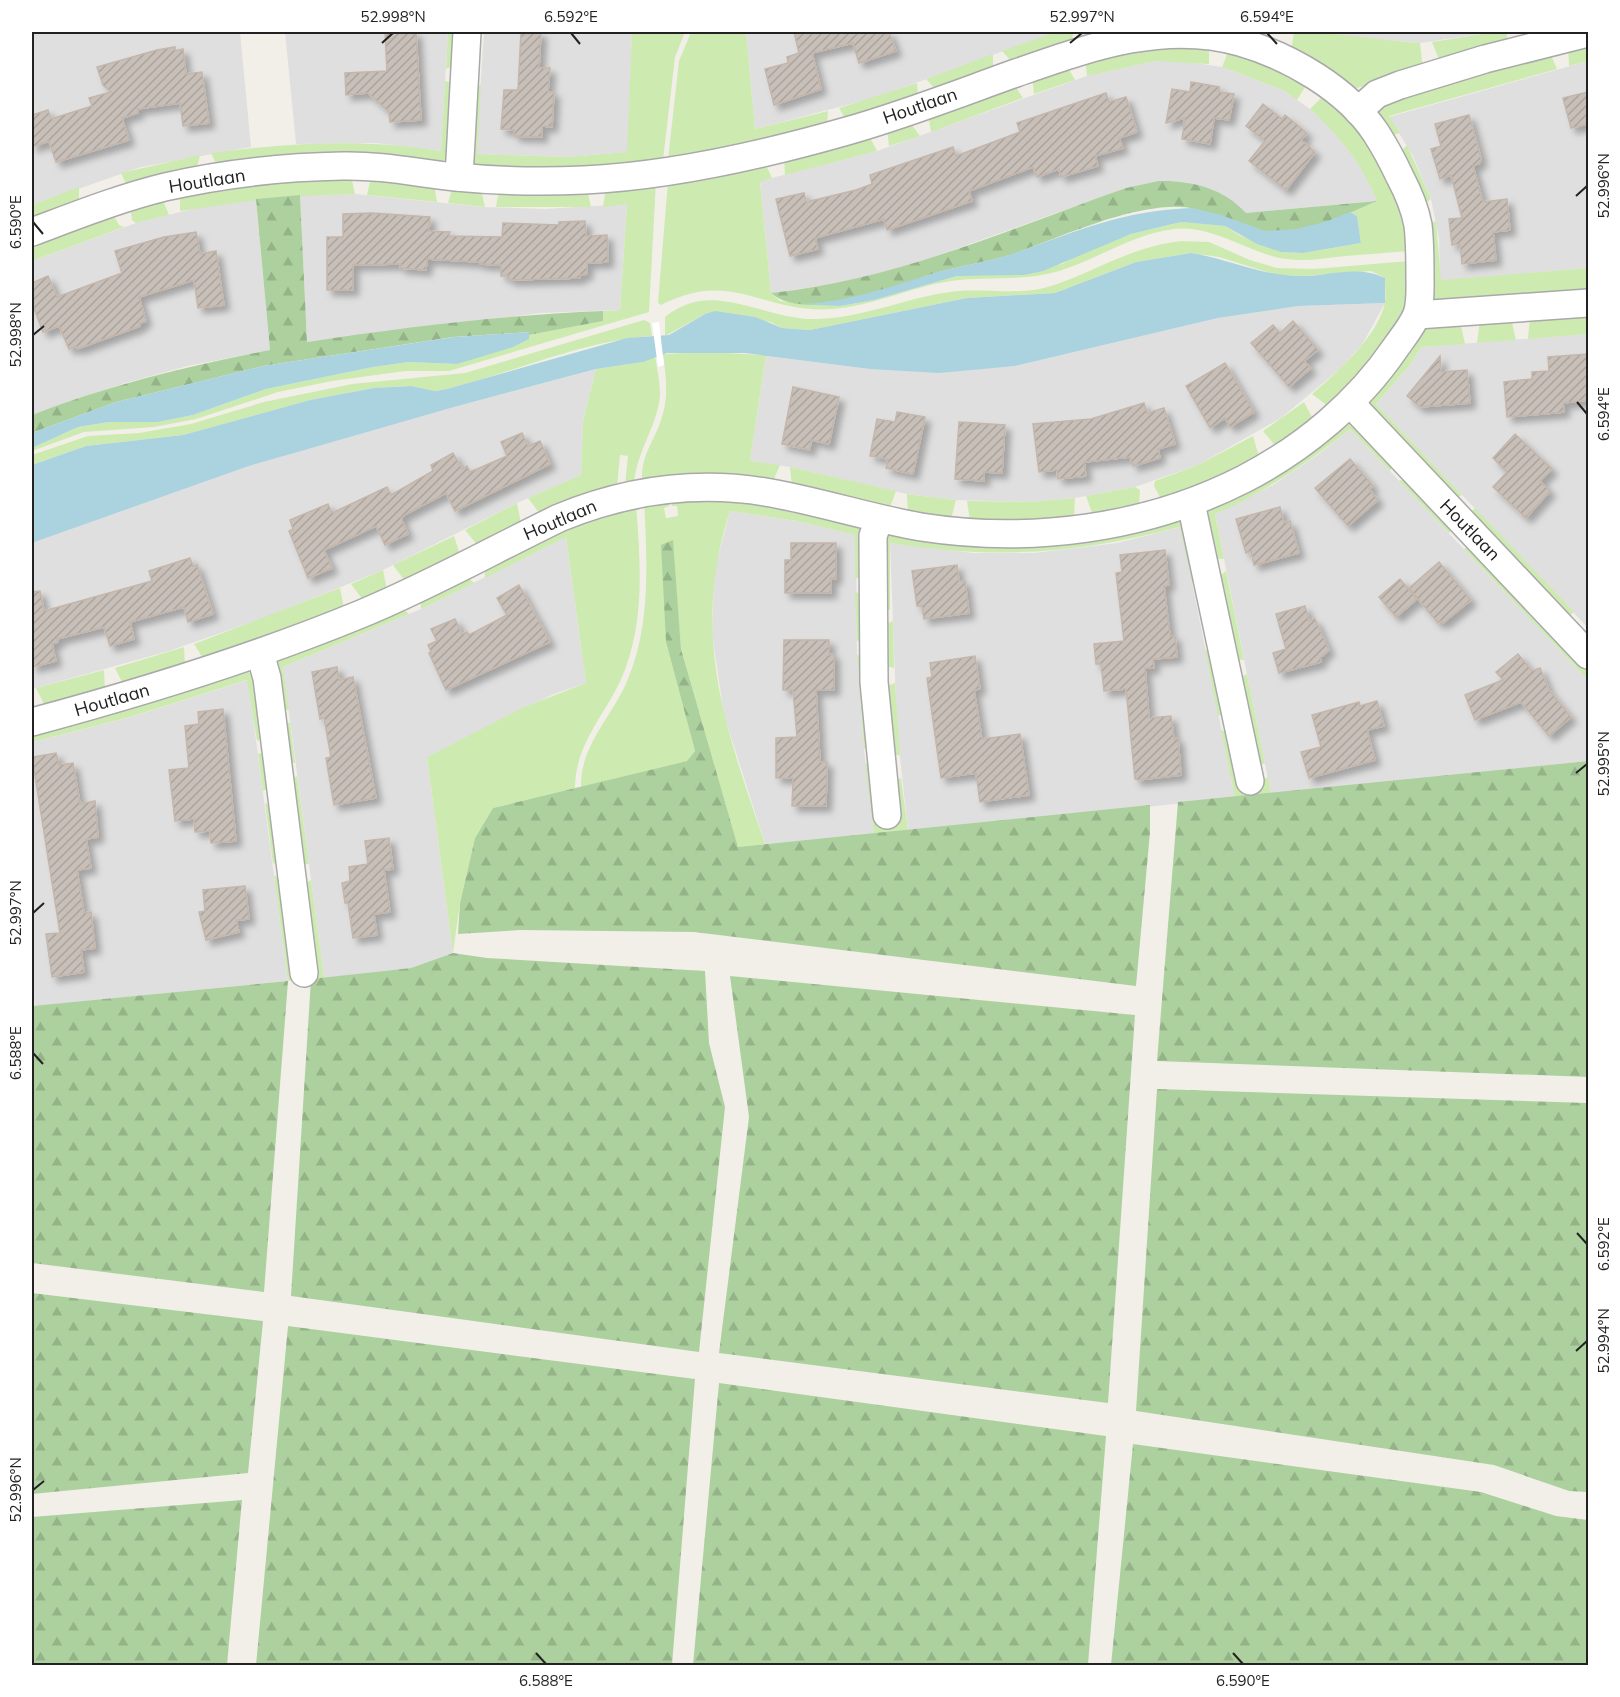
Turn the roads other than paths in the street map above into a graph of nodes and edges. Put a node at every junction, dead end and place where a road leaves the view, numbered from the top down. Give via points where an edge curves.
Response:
1 (468, 32) edge
2 (1588, 33) edge
3 (1358, 111) junction
4 (459, 177) junction
5 (32, 232) edge
6 (1588, 303) edge
7 (1417, 315) junction
8 (1350, 404) junction
9 (1191, 503) junction
10 (879, 519) junction
11 (260, 653) junction
12 (1588, 655) edge
13 (32, 722) edge
14 (1250, 781) dead end
15 (887, 815) dead end
16 (304, 973) dead end

1 - 4 street
2 - 3 street via 1400,86 1377,94
3 - 4 street, Houtlaan via 1303,69 1273,54 1238,41 1165,34 1083,50 851,130 757,154 584,180
3 - 7 street, Houtlaan via 1390,156 1417,221
4 - 5 street, Houtlaan via 397,168 296,168 161,188
6 - 7 street
7 - 8 street, Houtlaan via 1386,363
8 - 9 street, Houtlaan via 1280,460
8 - 12 street, Houtlaan
9 - 10 street, Houtlaan via 1076,531 969,532
9 - 14 street
10 - 11 street, Houtlaan via 770,493 670,488 640,492 559,518 364,613
10 - 15 street via 873,536 874,682
11 - 13 street, Houtlaan via 123,698
11 - 16 street via 267,678

